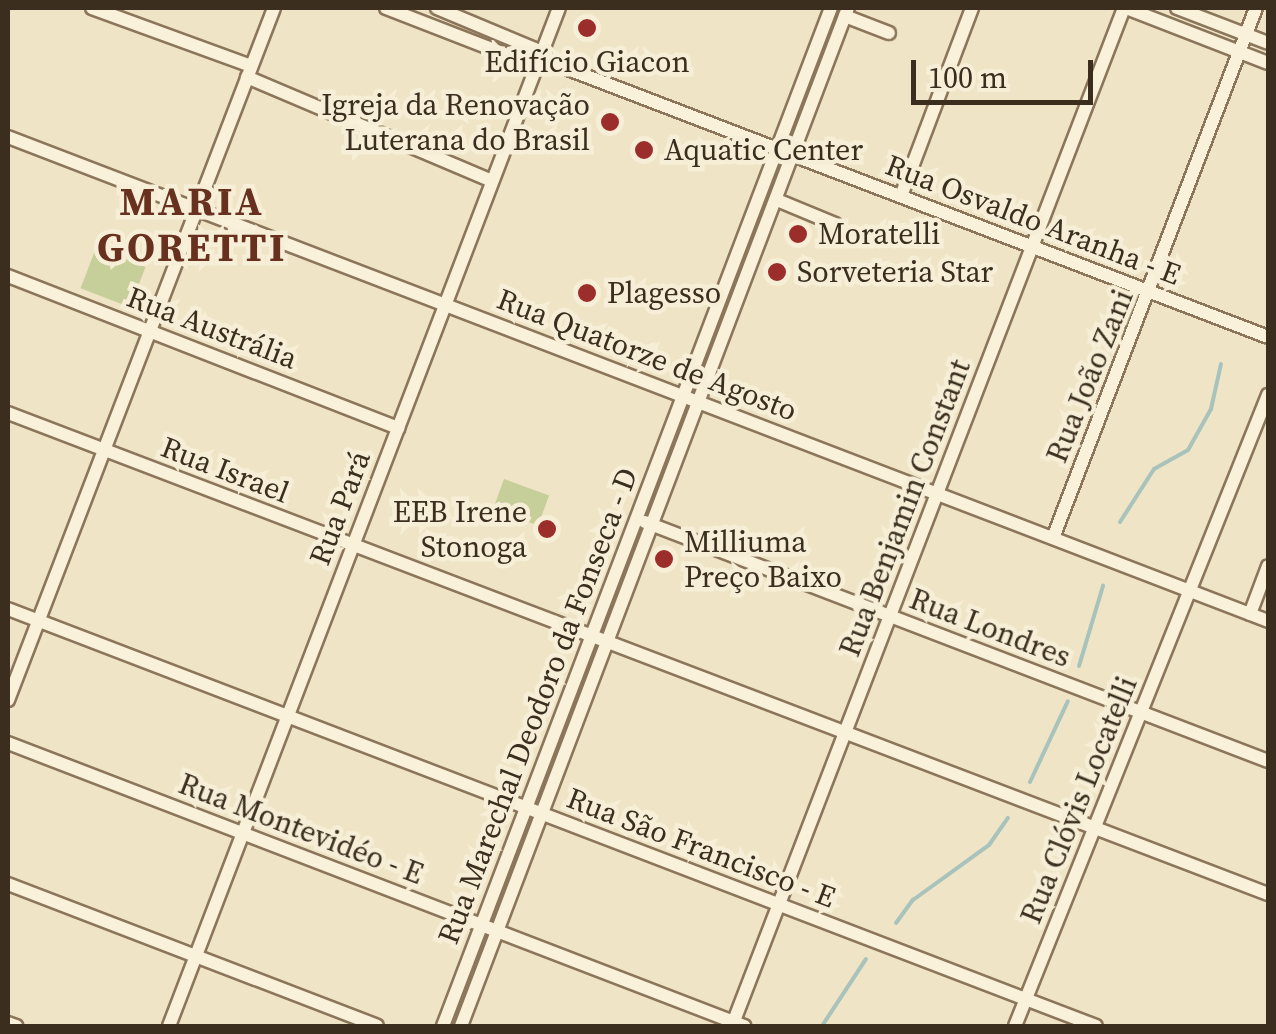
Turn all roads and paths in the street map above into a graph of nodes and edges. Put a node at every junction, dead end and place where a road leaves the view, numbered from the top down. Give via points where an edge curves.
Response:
1 (92, 8) edge
2 (274, 8) edge
3 (386, 8) edge
4 (437, 8) edge
5 (559, 8) edge
6 (830, 8) edge
7 (972, 8) edge
8 (1125, 8) edge
9 (1177, 8) edge
10 (1256, 8) edge
11 (847, 12) edge
12 (420, 13) edge
13 (482, 26) junction
14 (822, 31) junction
15 (889, 33) dead end
16 (1246, 34) junction
17 (837, 36) junction
18 (476, 43) junction
19 (1268, 43) edge
20 (543, 49) junction
21 (1239, 51) junction
22 (1268, 62) edge
23 (555, 64) junction
24 (536, 65) junction
25 (249, 72) junction
26 (8, 137) edge
27 (777, 148) junction
28 (794, 155) junction
29 (492, 181) junction
30 (901, 196) junction
31 (777, 200) junction
32 (196, 210) junction
33 (835, 224) dead end
34 (1032, 246) junction
35 (8, 276) edge
36 (728, 276) junction
37 (744, 282) junction
38 (1150, 292) junction
39 (445, 305) junction
40 (149, 331) junction
41 (1268, 337) edge
42 (1268, 395) edge
43 (681, 399) junction
44 (698, 400) junction
45 (8, 414) edge
46 (398, 428) junction
47 (103, 451) junction
48 (658, 462) junction
49 (672, 468) junction
50 (937, 493) junction
51 (644, 522) junction
52 (1053, 538) junction
53 (353, 545) junction
54 (1268, 566) edge
55 (1190, 592) junction
56 (8, 610) edge
57 (1250, 614) junction
58 (890, 616) junction
59 (1268, 620) edge
60 (38, 621) junction
61 (599, 640) junction
62 (8, 700) edge
63 (1141, 713) junction
64 (287, 716) junction
65 (845, 732) junction
66 (8, 743) edge
67 (1268, 761) edge
68 (533, 811) junction
69 (1096, 826) junction
70 (242, 833) junction
71 (8, 884) edge
72 (1268, 894) edge
73 (778, 905) junction
74 (482, 926) junction
75 (498, 932) junction
76 (196, 956) junction
77 (1026, 1000) junction
78 (8, 1023) edge
79 (736, 1025) edge
80 (16, 1026) edge
81 (168, 1026) edge
82 (377, 1026) edge
83 (443, 1026) edge
84 (461, 1026) edge
85 (1015, 1026) edge
86 (1096, 1026) edge

1 - 25 street
2 - 25 street
3 - 12 street
4 - 13 street
5 - 20 street, Rua Pará
6 - 14 street
7 - 30 street
8 - 21 street
8 - 34 street, Rua Benjamin Constant
9 - 16 street
10 - 16 street, Rua João Zani
11 - 15 street
11 - 17 street, Rua Marechal Deodoro da Fonseca - D
12 - 18 street
13 - 18 street
13 - 20 street
14 - 17 street
14 - 27 street
16 - 19 street
16 - 21 street, Rua João Zani
17 - 28 street, Rua Marechal Deodoro da Fonseca - D
18 - 24 street
20 - 23 street
20 - 24 street, Rua Pará
21 - 22 street
21 - 38 street, Rua João Zani
23 - 24 street, Rua Osvaldo Aranha - E
23 - 27 street, Rua Osvaldo Aranha - E
24 - 29 street, Rua Pará
25 - 29 street
25 - 32 street
26 - 32 street, Rua Quatorze de Agosto
27 - 28 street, Rua Osvaldo Aranha - E
27 - 36 street
28 - 30 street, Rua Osvaldo Aranha - E
28 - 31 street, Rua Marechal Deodoro da Fonseca - D
29 - 39 street, Rua Pará
30 - 34 street, Rua Osvaldo Aranha - E
31 - 33 street
31 - 37 street, Rua Marechal Deodoro da Fonseca - D
32 - 39 street, Rua Quatorze de Agosto
32 - 40 street
34 - 38 street, Rua Osvaldo Aranha - E
34 - 50 street, Rua Benjamin Constant
35 - 40 street, Rua Austrália
36 - 37 street
36 - 43 street, Rua Marechal Deodoro da Fonseca - D
37 - 44 street, Rua Marechal Deodoro da Fonseca - D
38 - 41 street, Rua Osvaldo Aranha - E
38 - 52 street, Rua João Zani
39 - 43 street, Rua Quatorze de Agosto
39 - 46 street, Rua Pará
40 - 46 street, Rua Austrália
40 - 47 street
42 - 55 street, Rua Clóvis Locatelli
43 - 44 street, Rua Quatorze de Agosto
43 - 48 street, Rua Marechal Deodoro da Fonseca - D
44 - 49 street, Rua Marechal Deodoro da Fonseca - D
44 - 50 street, Rua Quatorze de Agosto
45 - 47 street, Rua Israel
46 - 53 street, Rua Pará
47 - 53 street, Rua Israel
47 - 60 street
48 - 49 street
48 - 51 street, Rua Marechal Deodoro da Fonseca - D
49 - 51 street, Rua Marechal Deodoro da Fonseca - D
50 - 52 street, Rua Quatorze de Agosto
50 - 58 street, Rua Benjamin Constant
51 - 58 street, Rua Londres
51 - 61 street, Rua Marechal Deodoro da Fonseca - D
52 - 55 street, Rua Quatorze de Agosto
53 - 61 street, Rua Israel
53 - 64 street, Rua Pará
54 - 57 street
55 - 57 street, Rua Quatorze de Agosto
55 - 63 street, Rua Clóvis Locatelli
56 - 60 street, Rua São Francisco - E
57 - 59 street, Rua Quatorze de Agosto
58 - 63 street, Rua Londres
58 - 65 street, Rua Benjamin Constant
60 - 62 street
60 - 64 street, Rua São Francisco - E
61 - 65 street, Rua Israel
61 - 68 street, Rua Marechal Deodoro da Fonseca - D
63 - 67 street, Rua Londres
63 - 69 street, Rua Clóvis Locatelli
64 - 68 street, Rua São Francisco - E
64 - 70 street, Rua Pará
65 - 69 street, Rua Israel
65 - 73 street, Rua Benjamin Constant
66 - 70 street, Rua Montevidéo - E
68 - 73 street, Rua São Francisco - E
68 - 74 street, Rua Marechal Deodoro da Fonseca - D
68 - 75 street, Rua Marechal Deodoro da Fonseca - D
69 - 72 street
69 - 77 street, Rua Clóvis Locatelli
70 - 74 street, Rua Montevidéo - E
70 - 76 street, Rua Pará
71 - 76 street
73 - 77 street, Rua São Francisco - E
73 - 79 street, Rua Benjamin Constant
74 - 75 street, Rua Montevidéo - E
74 - 83 street, Rua Marechal Deodoro da Fonseca - D
75 - 79 street, Rua Montevidéo - E
75 - 84 street, Rua Marechal Deodoro da Fonseca - D
76 - 81 street, Rua Pará
76 - 82 street
77 - 85 street, Rua Clóvis Locatelli
77 - 86 street, Rua São Francisco - E
78 - 80 street

